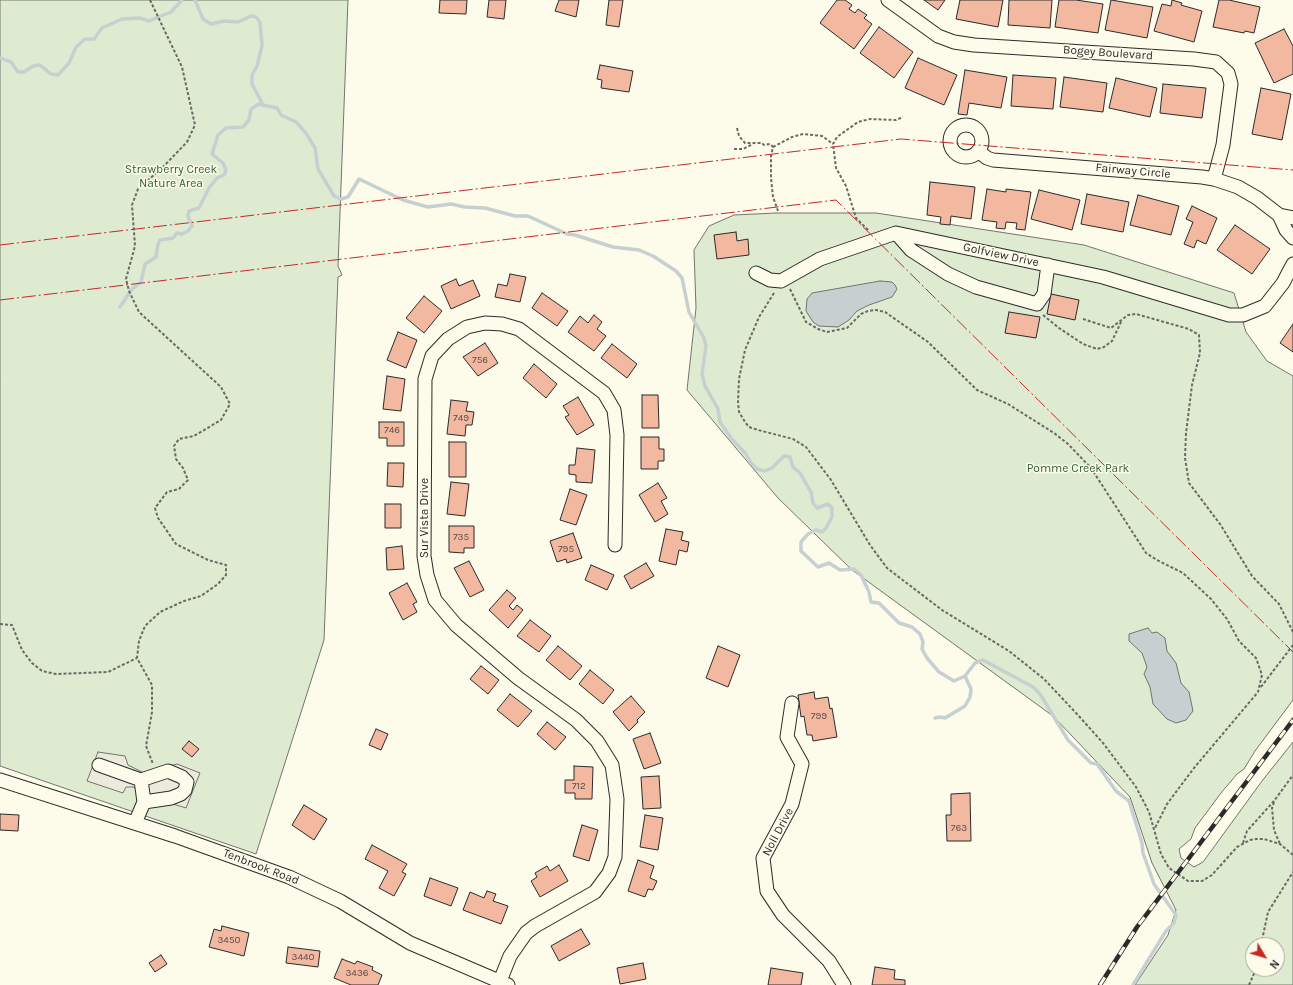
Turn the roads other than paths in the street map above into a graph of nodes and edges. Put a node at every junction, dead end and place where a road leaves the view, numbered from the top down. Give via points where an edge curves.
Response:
1 (888, 0) edge
2 (978, 151) dead end
3 (1214, 179) junction
4 (1279, 215) junction
5 (1293, 218) edge
6 (896, 233) junction
7 (1292, 234) edge
8 (1293, 264) edge
9 (1048, 265) junction
10 (756, 273) dead end
11 (615, 545) dead end
12 (792, 703) dead end
13 (99, 765) dead end
14 (0, 780) edge
15 (141, 780) junction
16 (144, 802) junction
17 (135, 823) junction
18 (504, 983) edge
19 (844, 985) edge

1 - 3 street, Bogey Boulevard via 938,36 954,42 1216,62 1228,72 1231,84 1223,145
2 - 3 street, Fairway Circle via 993,160
3 - 4 street, Fairway Circle via 1249,193
4 - 5 street, Fairway Circle
4 - 7 street, Fairway Circle via 1281,223
6 - 9 street, Golfview Drive
6 - 9 street via 911,250 948,274 976,287 1037,304 1044,294
6 - 10 street via 820,259 784,280 770,280
8 - 9 street, Golfview Drive via 1279,289 1265,306 1252,312 1229,315 1103,277
11 - 18 street, Sur Vista Drive via 617,435 614,410 604,393 519,328 485,323 467,327 448,339 432,356 425,379 424,556 435,600 456,625 518,678 576,720 597,741 612,766 617,799 615,857 609,873 595,892 535,926 526,934 510,956
12 - 19 street, Noll Drive via 787,737 802,764 792,804 763,858 767,891 783,915 829,961
13 - 15 street
14 - 17 street, Tenbrook Road
15 - 16 street
15 - 16 street via 168,772 175,773 187,782 181,794 175,797
16 - 17 street
17 - 18 street, Tenbrook Road via 259,865 306,884 406,940

